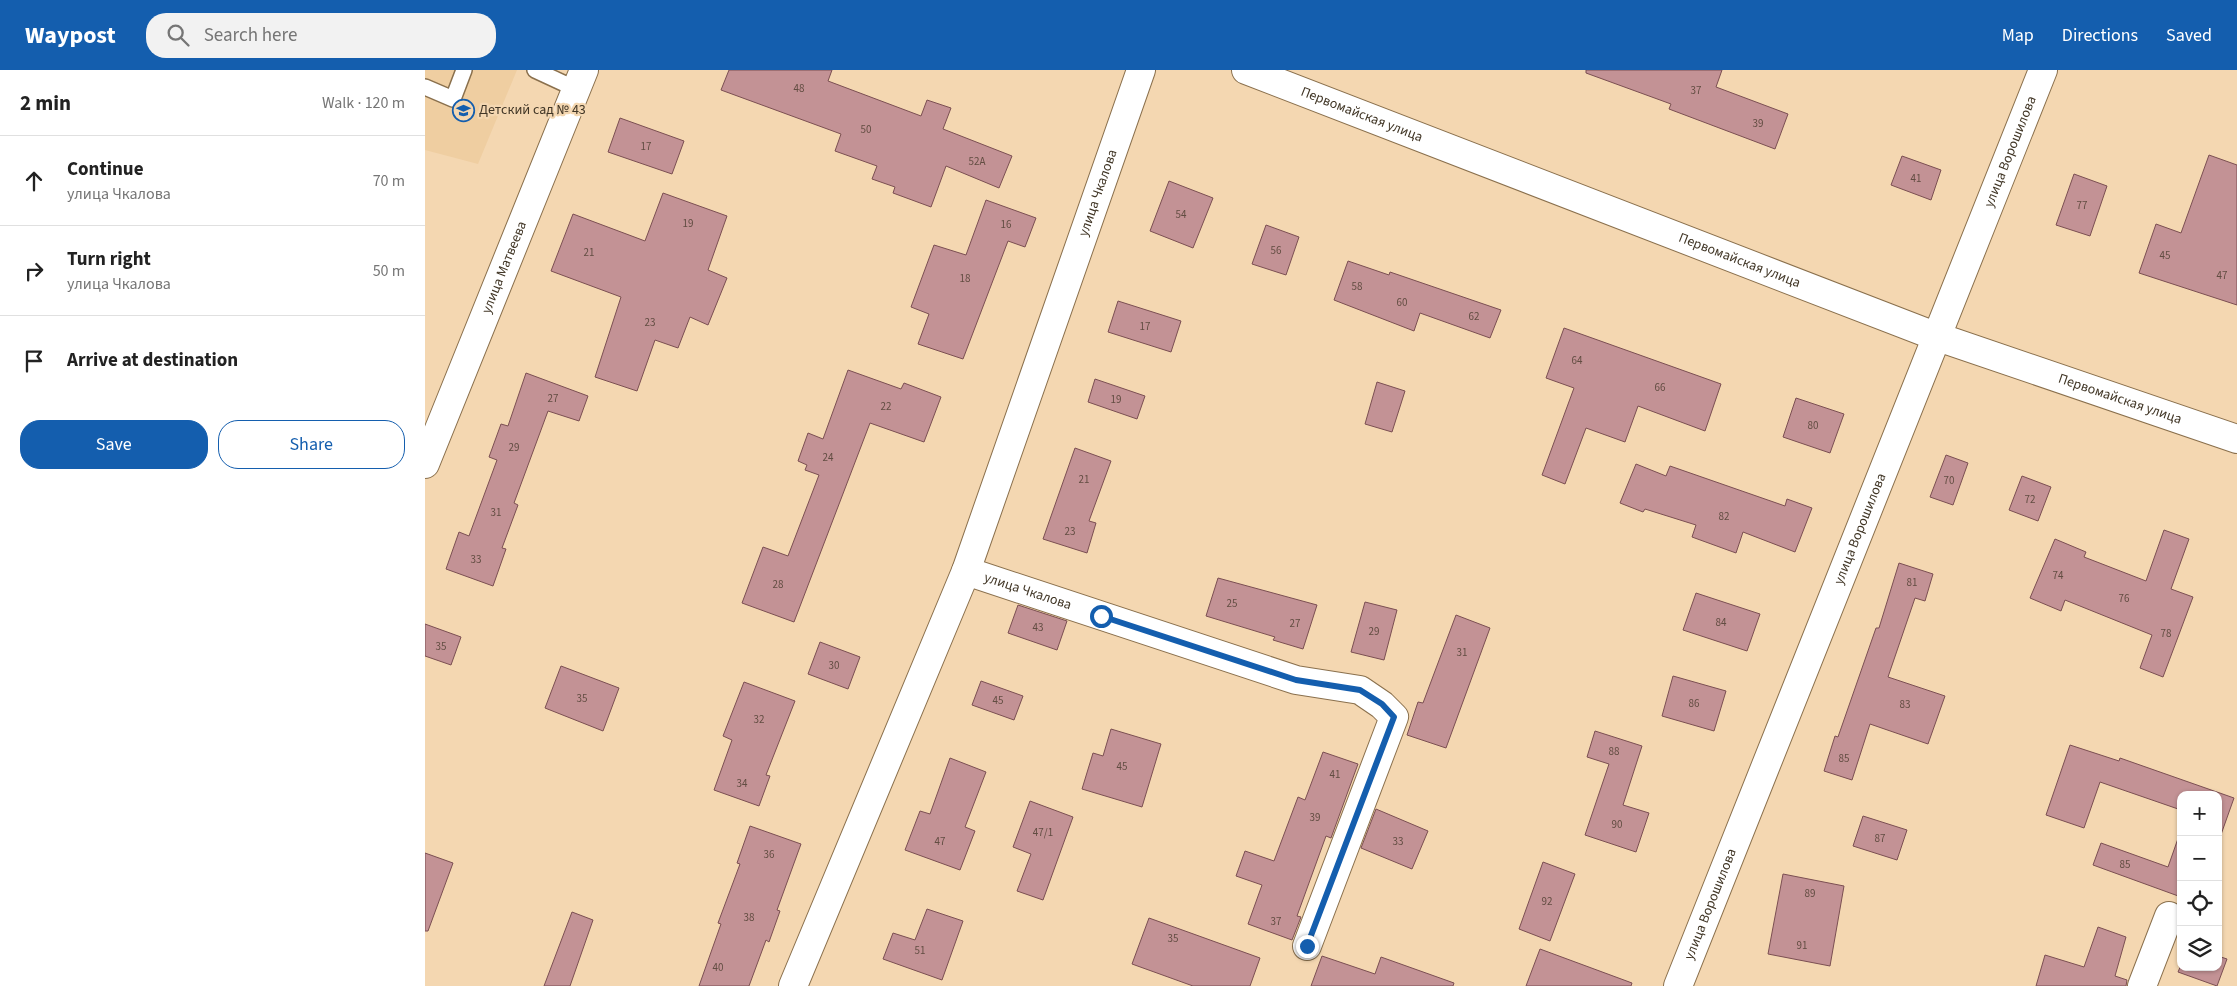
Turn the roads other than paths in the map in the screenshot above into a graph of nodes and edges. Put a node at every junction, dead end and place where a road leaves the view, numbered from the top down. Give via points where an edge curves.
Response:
1 (464, 70) edge
2 (535, 70) edge
3 (1141, 70) edge
4 (1246, 70) edge
5 (2043, 70) edge
6 (580, 80) edge
7 (425, 87) edge
8 (1935, 336) junction
9 (2237, 440) edge
10 (425, 464) edge
11 (966, 571) junction
12 (2169, 916) dead end
13 (1307, 946) dead end
14 (793, 986) edge
15 (1678, 986) edge
16 (2141, 986) edge

1 - 7 lane via 453,99
2 - 6 lane
3 - 11 street, улица Чкалова
4 - 8 street, Первомайская улица
5 - 8 street, улица Ворошилова
6 - 10 street, улица Матвеева
8 - 9 street, Первомайская улица
8 - 15 street, улица Ворошилова
11 - 13 street, улица Чкалова via 1296,680 1360,690 1382,704 1394,717
11 - 14 street, улица Чкалова
12 - 16 street

